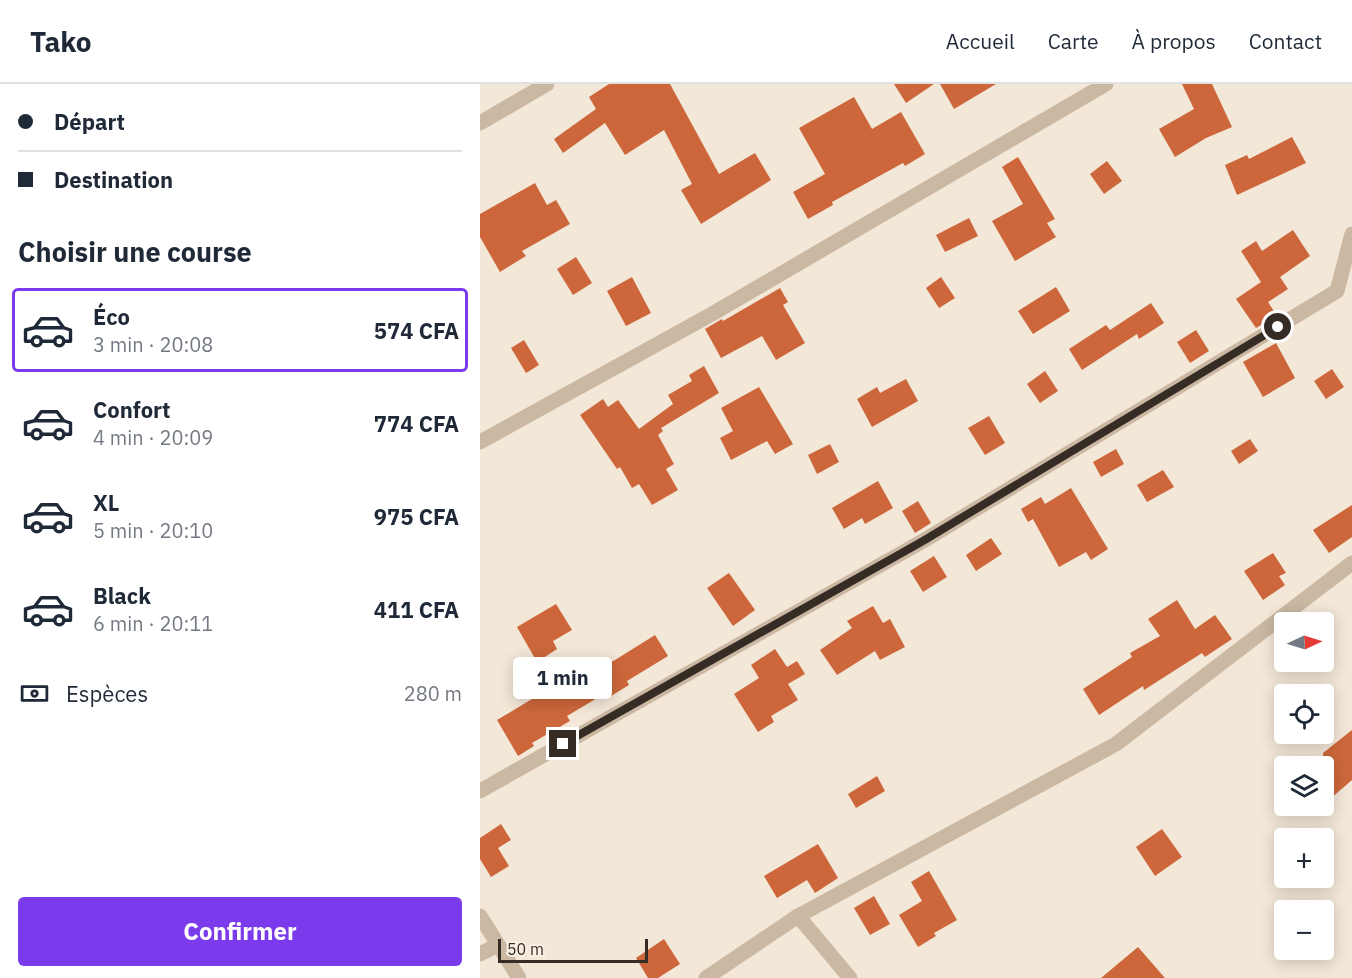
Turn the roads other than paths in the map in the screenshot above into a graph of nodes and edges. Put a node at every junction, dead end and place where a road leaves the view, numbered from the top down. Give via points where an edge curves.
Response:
1 (547, 84) edge
2 (1106, 84) edge
3 (480, 123) edge
4 (1352, 234) edge
5 (480, 442) edge
6 (1352, 563) edge
7 (480, 791) edge
8 (480, 916) edge
9 (798, 916) junction
10 (498, 945) junction
11 (480, 954) edge
12 (519, 978) edge
13 (706, 978) edge
14 (850, 978) edge

1 - 3 street
2 - 5 street via 712,314
4 - 7 street via 1337,291 923,541
6 - 9 street via 1116,744
8 - 10 street
9 - 13 street
9 - 14 street
10 - 11 street
10 - 12 street

